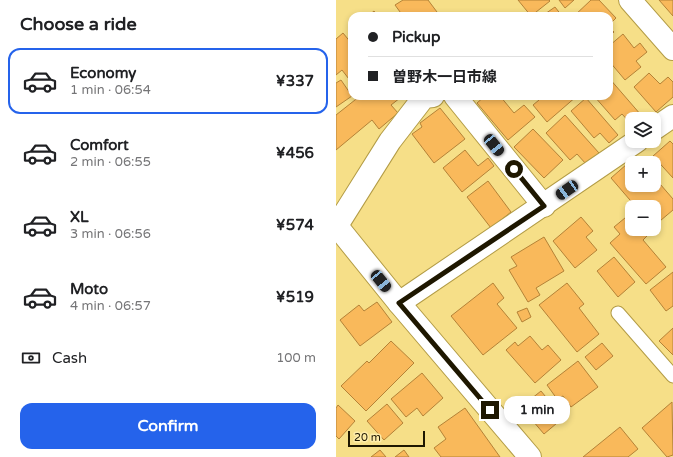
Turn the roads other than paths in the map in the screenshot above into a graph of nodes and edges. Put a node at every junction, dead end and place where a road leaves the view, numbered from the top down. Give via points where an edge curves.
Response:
1 (630, 0) edge
2 (673, 49) edge
3 (422, 100) edge
4 (458, 100) edge
5 (627, 148) edge
6 (544, 206) junction
7 (336, 226) edge
8 (399, 303) junction
9 (618, 313) dead end
10 (673, 376) edge
11 (530, 457) edge

1 - 2 street
3 - 7 street via 390,141
4 - 6 street
5 - 6 street
6 - 8 street
7 - 8 street
8 - 11 street
9 - 10 lane

